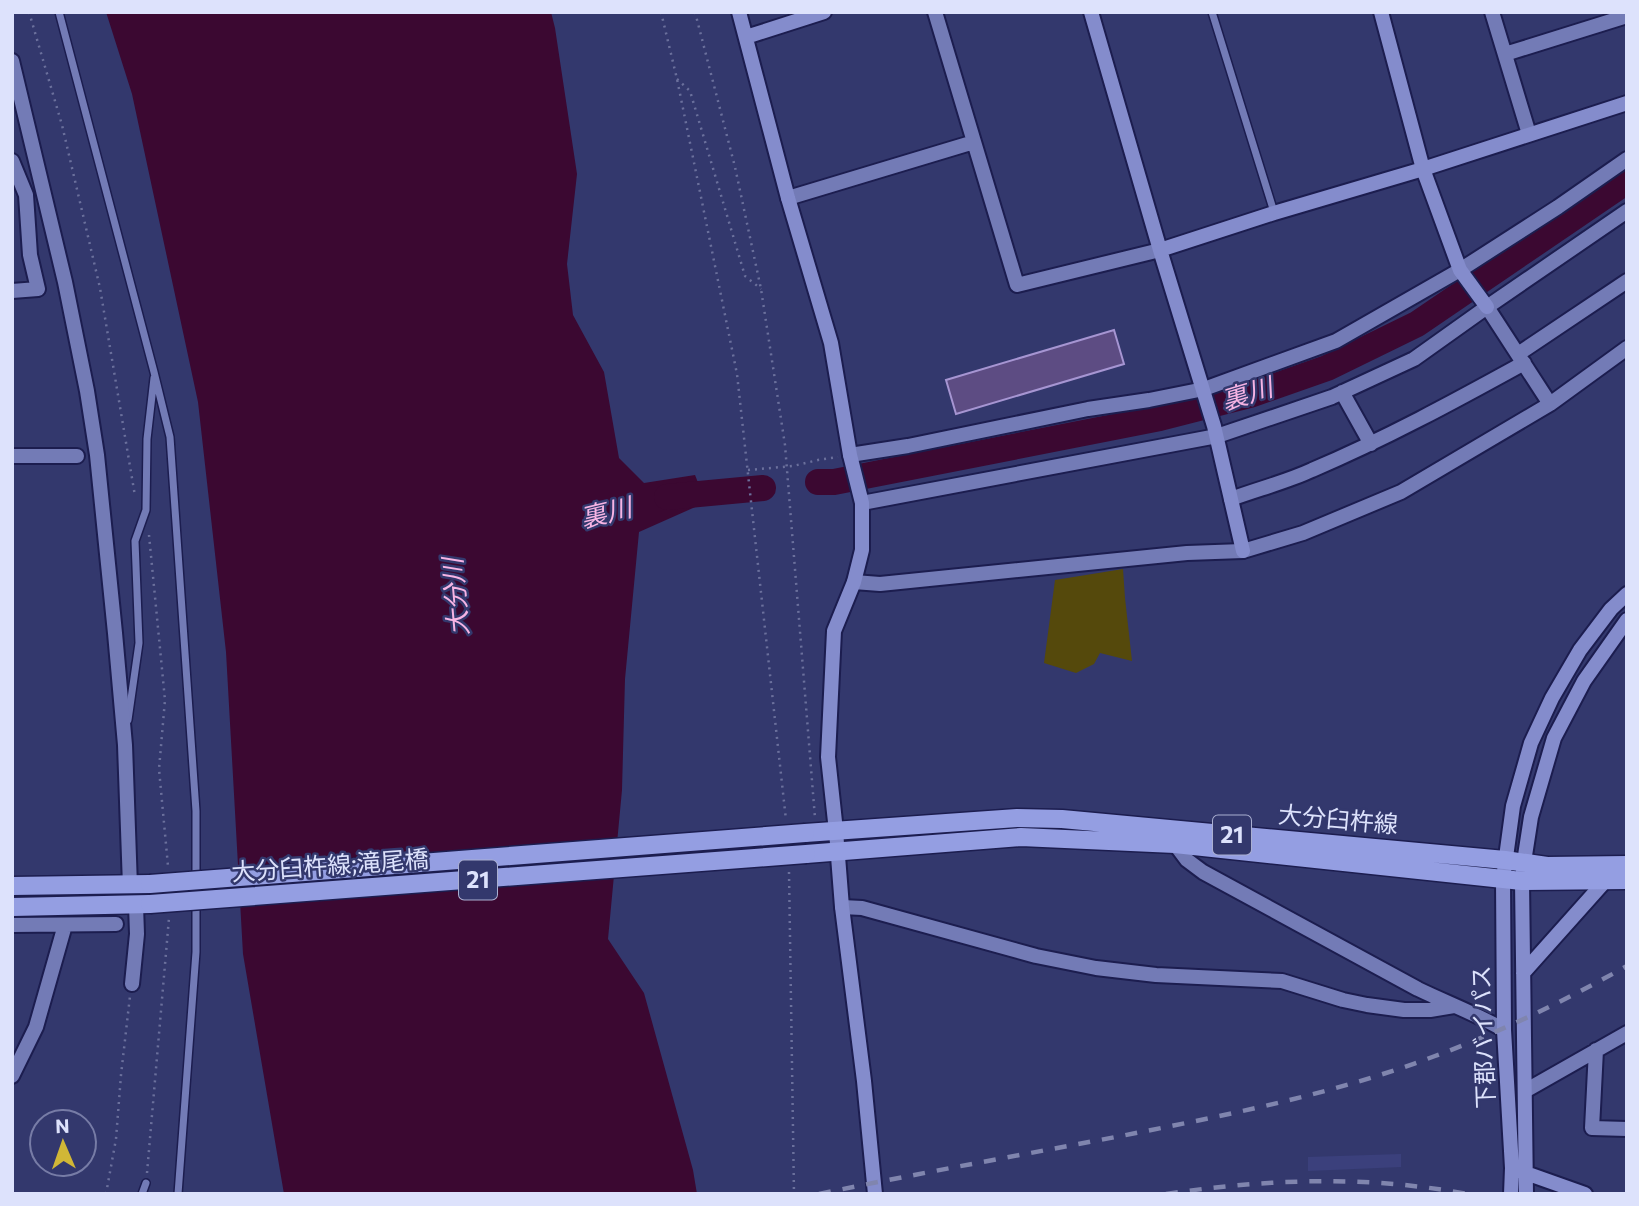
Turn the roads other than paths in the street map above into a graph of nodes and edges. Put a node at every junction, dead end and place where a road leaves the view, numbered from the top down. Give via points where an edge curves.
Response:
1 (59, 12) edge
2 (738, 12) edge
3 (824, 12) edge
4 (935, 12) edge
5 (1091, 12) edge
6 (1213, 12) edge
7 (1381, 12) edge
8 (1492, 12) edge
9 (1627, 16) edge
10 (746, 37) junction
11 (1505, 54) junction
12 (12, 61) edge
13 (1627, 103) edge
14 (1529, 134) junction
15 (974, 142) junction
16 (1627, 159) edge
17 (12, 161) edge
18 (1423, 169) junction
19 (788, 198) junction
20 (1627, 211) edge
21 (1274, 213) junction
22 (12, 218) edge
23 (28, 218) junction
24 (1160, 250) junction
25 (1462, 272) junction
26 (1627, 281) edge
27 (12, 291) edge
28 (1484, 302) junction
29 (1627, 348) edge
30 (1521, 358) junction
31 (154, 372) junction
32 (1342, 392) junction
33 (1204, 393) junction
34 (1550, 404) junction
35 (1215, 431) junction
36 (1371, 444) junction
37 (97, 455) junction
38 (12, 456) edge
39 (77, 456) joint
40 (851, 458) junction
41 (1231, 499) junction
42 (862, 503) junction
43 (1243, 551) junction
44 (854, 582) junction
45 (1627, 594) edge
46 (1627, 620) edge
47 (125, 745) junction
48 (836, 831) junction
49 (1175, 844) junction
50 (837, 852) junction
51 (1505, 860) junction
52 (1524, 862) junction
53 (1627, 868) edge
54 (1503, 879) junction
55 (1606, 880) junction
56 (1522, 881) junction
57 (12, 886) edge
58 (130, 886) junction
59 (143, 904) junction
60 (12, 907) edge
61 (842, 907) junction
62 (117, 924) dead end
63 (12, 925) edge
64 (65, 925) junction
65 (1523, 974) junction
66 (132, 984) road end
67 (1454, 1006) junction
68 (1504, 1030) junction
69 (1627, 1032) edge
70 (1595, 1050) junction
71 (12, 1076) edge
72 (1525, 1091) junction
73 (1627, 1129) edge
74 (1512, 1168) junction
75 (1527, 1174) junction
76 (146, 1183) dead end
77 (142, 1194) edge
78 (178, 1194) edge
79 (875, 1194) edge
80 (1511, 1194) edge
81 (1526, 1194) edge
82 (1585, 1194) edge

1 - 31 lane
2 - 10 street
3 - 10 street
4 - 15 street
5 - 24 street
6 - 21 lane
7 - 18 street
8 - 11 street
9 - 11 street
10 - 19 street
11 - 14 street
12 - 37 street via 65,282
13 - 14 street
14 - 18 street
15 - 19 street
15 - 24 street via 1017,285
16 - 25 street
17 - 23 street via 26,195
18 - 21 street
18 - 25 street
19 - 40 street via 831,343
20 - 28 street
21 - 24 street
22 - 23 street
23 - 27 street via 38,289
24 - 33 street
25 - 28 street
25 - 33 street via 1336,341
26 - 30 street
28 - 30 street
28 - 32 street via 1413,359
29 - 34 street
30 - 34 street
30 - 36 street via 1429,415
31 - 47 lane via 146,510 135,541 139,643
31 - 78 lane via 170,437 196,811 196,953
32 - 35 street
32 - 36 street
33 - 35 street
33 - 40 street via 1088,409
34 - 43 street via 1401,492 1303,533
35 - 41 street
35 - 42 street
36 - 41 street
37 - 39 lane
37 - 47 street
38 - 39 street
40 - 42 street
41 - 43 street
42 - 44 street via 862,551
43 - 44 street via 880,584
44 - 48 street via 834,631 828,757
45 - 51 street, 下郡バイパス via 1580,650 1531,743 1513,806
46 - 52 street, 下郡バイパス via 1584,681 1554,738 1531,817
47 - 58 street
48 - 50 street
48 - 51 main road, 大分臼杵線 / 21 via 1062,819
48 - 58 main road, 大分臼杵線;滝尾橋 / 21, bridge
49 - 50 main road, 大分臼杵線 / 21 via 1021,837
49 - 54 main road, 大分臼杵線 / 21
49 - 67 street via 1203,872
50 - 59 main road, 大分臼杵線;滝尾橋 / 21, bridge
50 - 61 street
51 - 52 main road, 大分臼杵線 / 21
51 - 54 street, 下郡バイパス
52 - 53 main road, 大分臼杵線 / 21
52 - 56 street, 下郡バイパス
53 - 55 main road, 大分臼杵線 / 21
54 - 56 main road, 大分臼杵線 / 21
54 - 68 street, 下郡バイパス
55 - 56 main road, 大分臼杵線 / 21
55 - 65 street
56 - 65 street, 下郡バイパス
57 - 58 main road, 21
59 - 60 main road, 21
59 - 66 street
61 - 67 street via 862,908 1096,968 1282,981 1343,1000 1404,1010
61 - 79 street
62 - 64 street
63 - 64 street
64 - 71 street via 36,1027
65 - 72 street, 下郡バイパス
67 - 68 street
68 - 74 street, 下郡バイパス
69 - 70 street
70 - 72 street
70 - 73 street via 1592,1128
72 - 75 street, 下郡バイパス
74 - 75 street
74 - 80 street, 下郡バイパス
75 - 81 street, 下郡バイパス
75 - 82 street
76 - 77 lane

